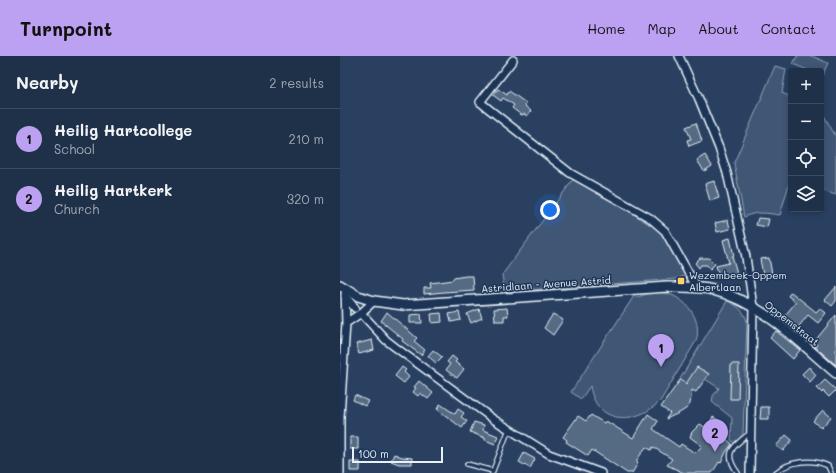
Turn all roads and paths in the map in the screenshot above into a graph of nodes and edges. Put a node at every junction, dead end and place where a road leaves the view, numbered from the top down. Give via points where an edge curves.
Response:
1 (679, 56) edge
2 (513, 60) dead end
3 (697, 288) junction
4 (343, 290) edge
5 (374, 301) junction
6 (753, 306) junction
7 (355, 308) dead end
8 (361, 313) junction
9 (346, 323) junction
10 (836, 372) edge
11 (340, 417) edge
12 (509, 429) junction
13 (751, 432) junction
14 (467, 464) dead end
15 (492, 472) edge
16 (340, 473) edge
17 (601, 473) edge
18 (738, 473) edge
19 (750, 473) edge
20 (775, 473) edge
21 (831, 473) edge

1 - 6 street via 699,99 727,173
2 - 3 street via 480,102 570,173 655,222 665,231
3 - 5 street, Astridlaan - Avenue Astrid via 667,287 410,305
3 - 6 street, Astridlaan - Avenue Astrid via 734,297
4 - 5 street, Astridlaan - Avenue Astrid
4 - 7 street
4 - 9 street
5 - 8 street
6 - 10 street, Oppemstraat
6 - 13 street
8 - 9 street
8 - 12 street via 386,340
9 - 11 street
11 - 16 street
12 - 15 lane
12 - 17 street via 549,454
13 - 18 lane via 734,446 731,452 732,463
13 - 19 street
14 - 15 lane
20 - 21 lane via 782,467 809,461 828,466

